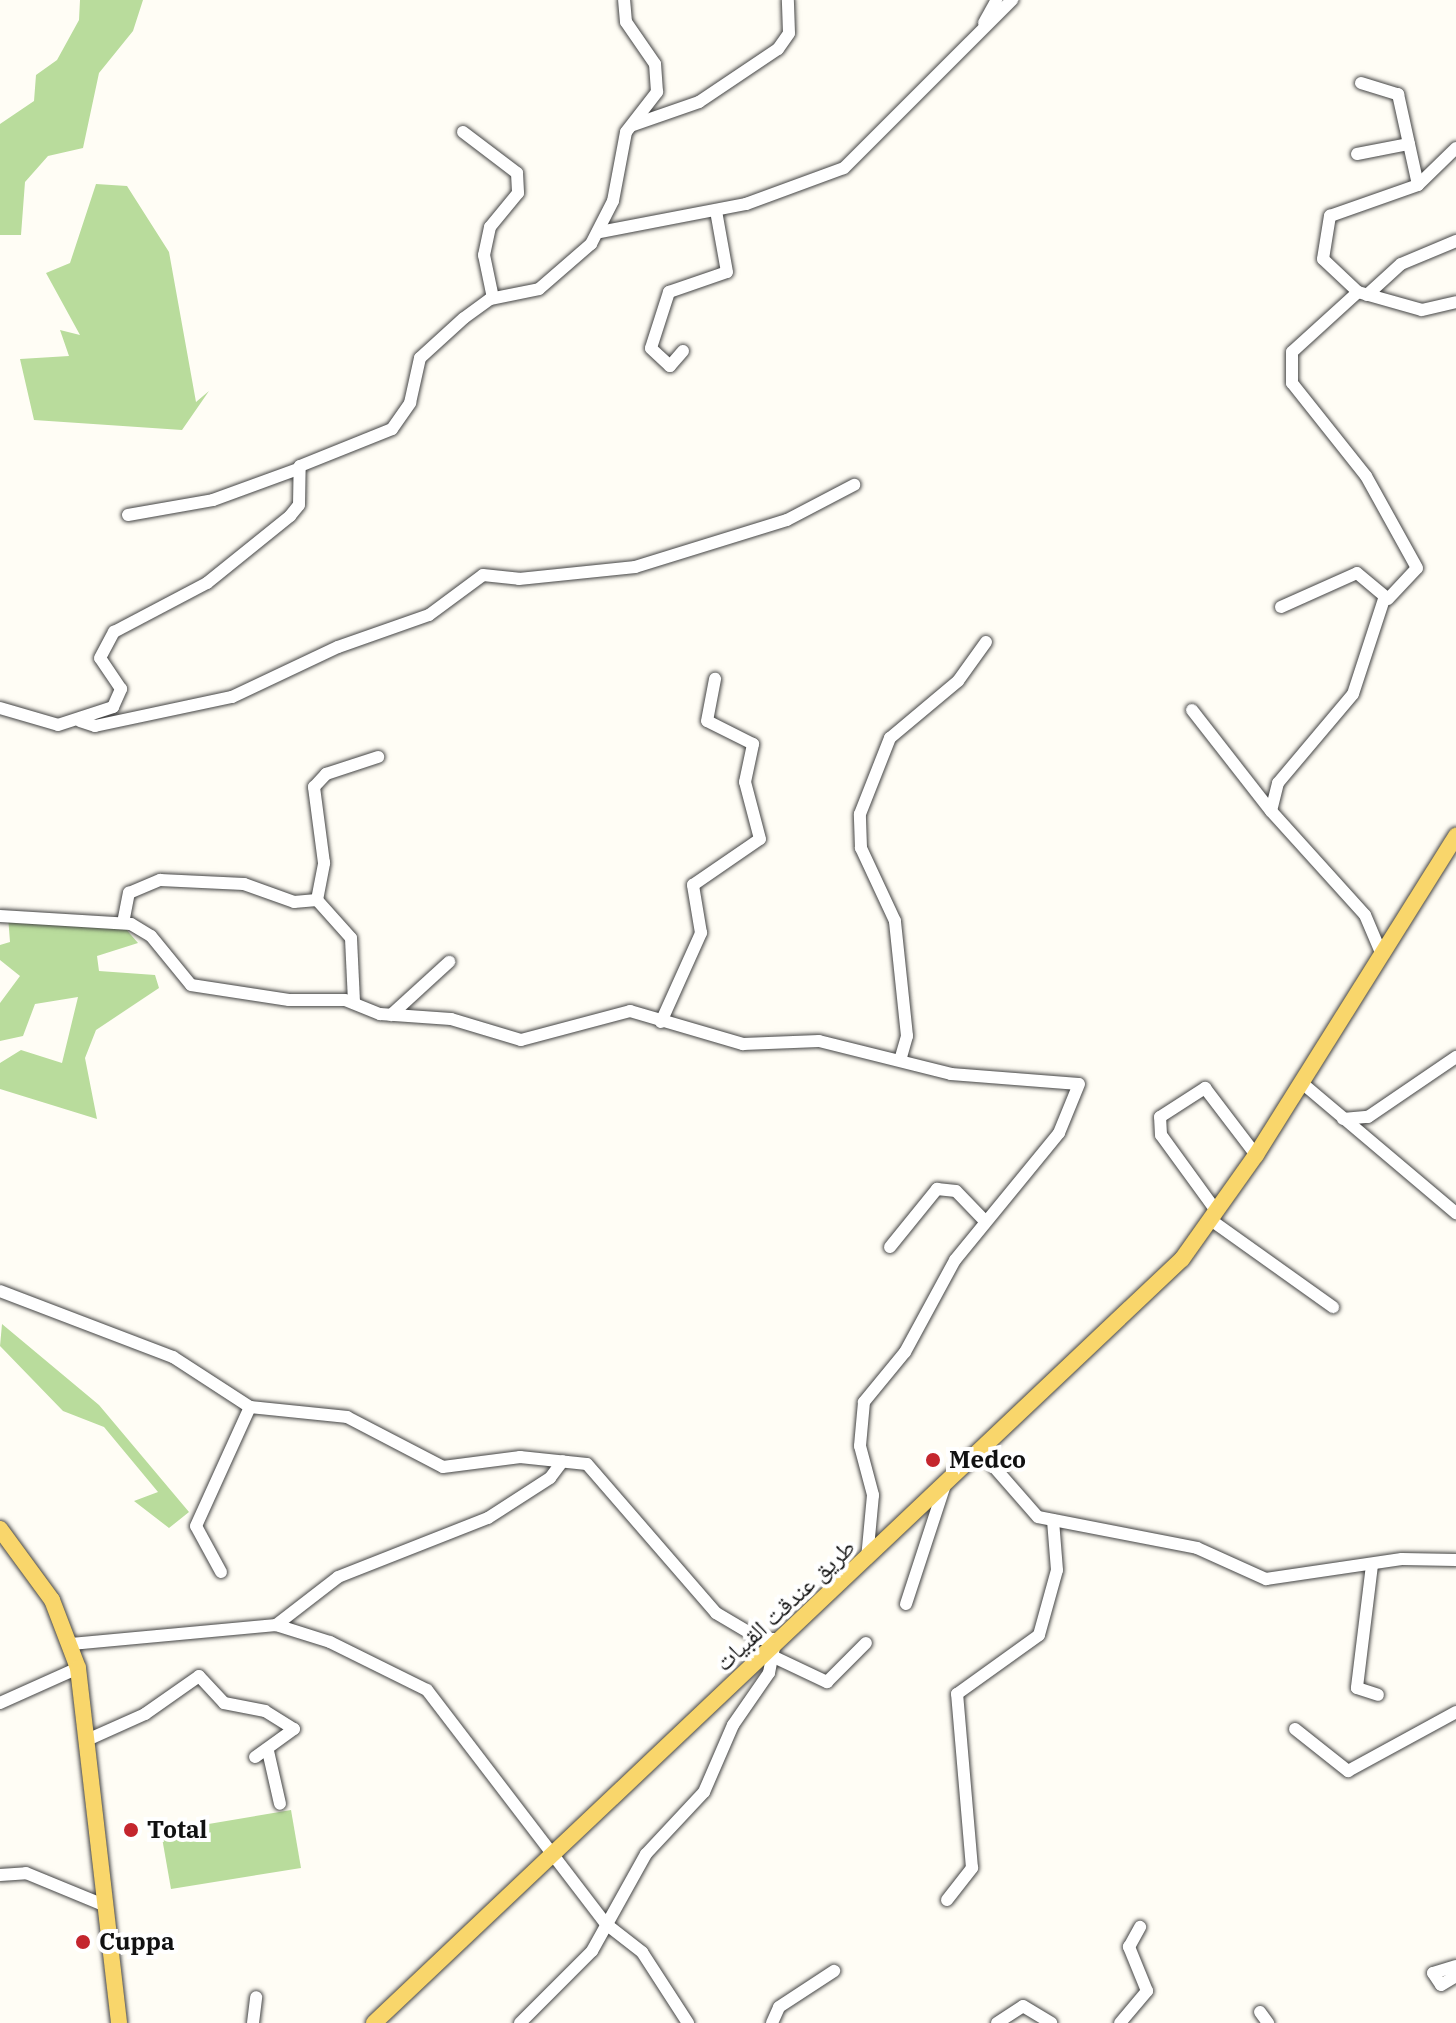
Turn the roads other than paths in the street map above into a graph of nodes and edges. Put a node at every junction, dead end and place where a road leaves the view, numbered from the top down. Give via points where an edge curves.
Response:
1 (624, 0) edge
2 (788, 0) edge
3 (997, 0) edge
4 (1012, 0) edge
5 (982, 25) junction
6 (1361, 83) dead end
7 (630, 126) junction
8 (463, 132) dead end
9 (1409, 144) junction
10 (1456, 148) edge
11 (1357, 154) dead end
12 (1418, 185) junction
13 (716, 211) junction
14 (600, 232) junction
15 (1456, 241) edge
16 (1362, 294) junction
17 (493, 298) junction
18 (1456, 302) edge
19 (683, 351) dead end
20 (298, 469) junction
21 (854, 485) dead end
22 (128, 515) dead end
23 (1384, 599) junction
24 (1281, 607) dead end
25 (986, 642) dead end
26 (715, 679) dead end
27 (0, 708) edge
28 (1192, 710) dead end
29 (80, 721) junction
30 (378, 757) dead end
31 (1271, 811) junction
32 (1456, 836) edge
33 (317, 900) junction
34 (0, 916) edge
35 (123, 923) junction
36 (1382, 955) junction
37 (449, 962) dead end
38 (354, 1002) junction
39 (391, 1015) junction
40 (661, 1022) junction
41 (901, 1057) junction
42 (1456, 1057) edge
43 (1302, 1083) junction
44 (1343, 1119) junction
45 (1256, 1155) junction
46 (1456, 1213) edge
47 (1214, 1216) junction
48 (985, 1221) junction
49 (890, 1247) dead end
50 (0, 1291) edge
51 (1333, 1307) dead end
52 (250, 1407) junction
53 (981, 1452) junction
54 (563, 1461) junction
55 (944, 1488) junction
56 (1053, 1520) junction
57 (0, 1529) edge
58 (1456, 1560) edge
59 (867, 1562) junction
60 (1372, 1565) junction
61 (221, 1572) dead end
62 (906, 1604) dead end
63 (276, 1625) junction
64 (866, 1643) dead end
65 (71, 1644) junction
66 (777, 1647) junction
67 (78, 1668) junction
68 (1378, 1695) dead end
69 (0, 1703) edge
70 (1456, 1712) edge
71 (1295, 1729) dead end
72 (87, 1740) junction
73 (268, 1751) junction
74 (255, 1757) dead end
75 (280, 1804) dead end
76 (555, 1852) junction
77 (0, 1875) edge
78 (947, 1900) dead end
79 (106, 1906) junction
80 (606, 1924) junction
81 (1140, 1927) dead end
82 (1456, 1966) edge
83 (834, 1971) dead end
84 (1456, 1976) edge
85 (256, 1997) dead end
86 (524, 2022) edge
87 (119, 2023) edge
88 (253, 2023) edge
89 (374, 2023) edge
90 (688, 2023) edge
91 (772, 2023) edge
92 (997, 2023) edge
93 (1051, 2023) edge
94 (1120, 2023) edge

1 - 7 street via 626,22 658,79 654,101
2 - 7 street via 789,33 778,49 699,102
3 - 5 street
4 - 5 street
5 - 13 street via 857,159
6 - 9 street via 1397,92
7 - 14 street
8 - 17 street via 517,173 518,193 490,227 484,255
9 - 11 street
9 - 12 street
10 - 12 street
12 - 16 street via 1330,216 1323,259
13 - 14 street
13 - 19 street via 727,272 669,292 651,348 670,366
14 - 17 street via 539,289
15 - 16 street via 1401,264
16 - 18 street via 1422,310
16 - 23 street via 1297,347 1289,369 1300,395 1366,476 1416,559 1413,576
17 - 20 street via 425,351 405,413 392,429
20 - 22 street via 213,500
20 - 29 street via 300,501 290,516 207,583 106,641 100,658 121,696
21 - 29 street via 787,520 635,567 519,579 483,575 429,615 338,647 232,697 95,726
23 - 24 street via 1357,573
23 - 31 street via 1353,694 1278,783
25 - 41 street via 958,681 890,738 860,814 861,848 895,921 907,1036
26 - 40 street via 707,721 753,744 745,782 760,839 753,851 693,885 701,933
27 - 29 street via 53,725
28 - 31 street
30 - 33 street via 315,784 324,863
31 - 36 street via 1365,915
32 - 36 main road, طريق عندقت القبيات
33 - 35 street via 298,903 244,884 160,880 129,893
33 - 38 street via 351,938
34 - 35 street
35 - 38 street via 151,936 191,985
36 - 43 main road, طريق عندقت القبيات
37 - 39 street
38 - 39 street
39 - 40 street via 451,1019 527,1041 623,1011
40 - 41 street via 754,1045 819,1041
41 - 48 street via 951,1074 996,1072 1080,1085 1059,1133
42 - 44 street via 1368,1117
43 - 44 street
43 - 45 main road, طريق عندقت القبيات
44 - 46 street
45 - 47 main road, طريق عندقت القبيات
45 - 47 street via 1205,1088 1160,1117 1161,1135
47 - 51 street
47 - 53 main road, طريق عندقت القبيات via 1152,1289
48 - 49 street via 956,1191 937,1189
48 - 59 street via 932,1294 905,1352 864,1402 860,1446 873,1495
50 - 52 street via 181,1361
52 - 54 street via 347,1417 443,1467 520,1457
52 - 61 street via 196,1526
53 - 55 main road, طريق عندقت القبيات
53 - 56 street via 1024,1508
54 - 63 street via 550,1478 488,1518 338,1577
54 - 66 street via 587,1464 716,1613
55 - 59 main road, طريق عندقت القبيات
55 - 62 street
56 - 60 street via 1097,1523 1197,1548 1266,1579
56 - 78 street via 1058,1562 1039,1635 957,1694 972,1868
57 - 65 main road via 52,1600
58 - 60 street
59 - 66 main road, طريق عندقت القبيات
60 - 68 street via 1357,1688
63 - 65 street
63 - 76 street via 330,1642 427,1690
64 - 66 street via 827,1682
65 - 67 main road
66 - 76 main road, طريق عندقت القبيات
66 - 80 street via 704,1792 646,1854
67 - 69 street
67 - 72 main road
70 - 71 street via 1348,1771
72 - 73 street via 145,1714 199,1676 224,1703 291,1725 292,1736
72 - 79 main road
73 - 74 street
73 - 75 street
76 - 80 street
76 - 89 main road, طريق عندقت القبيات
77 - 79 street via 26,1873
79 - 87 main road
80 - 86 street via 592,1951
80 - 90 street via 642,1952
81 - 94 street via 1129,1947 1147,1991
82 - 84 street via 1433,1973 1441,1985
83 - 91 street via 779,2007
85 - 88 street
92 - 93 street via 1023,2006

